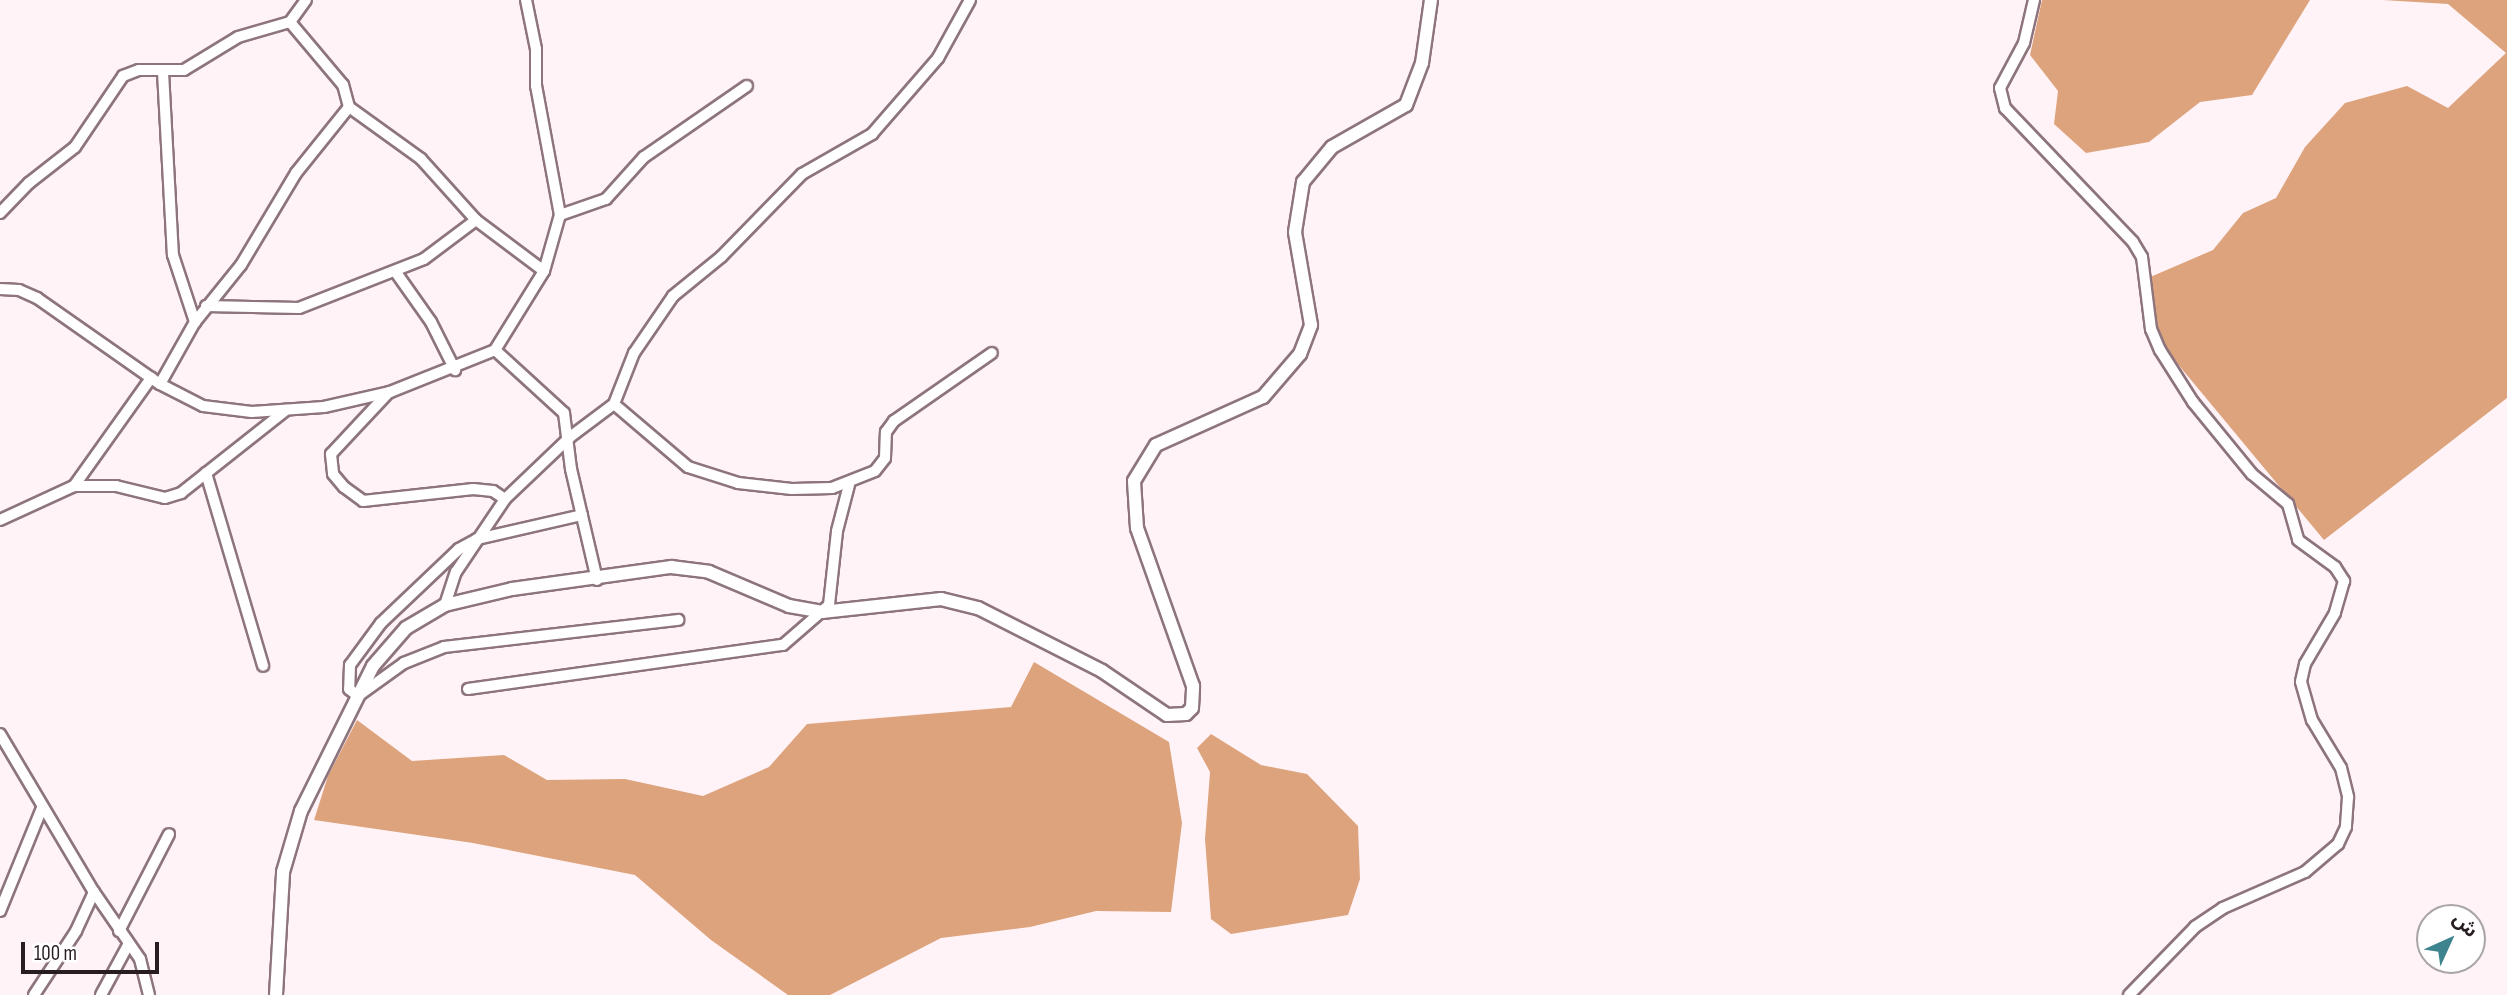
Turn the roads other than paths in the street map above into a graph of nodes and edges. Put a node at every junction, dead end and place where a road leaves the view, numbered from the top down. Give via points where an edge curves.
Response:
1 (306, 0) edge
2 (526, 0) edge
3 (970, 0) edge
4 (1431, 0) edge
5 (2034, 0) edge
6 (290, 22) junction
7 (163, 72) junction
8 (747, 86) dead end
9 (349, 107) junction
10 (0, 213) edge
11 (560, 215) junction
12 (476, 220) junction
13 (395, 271) junction
14 (544, 271) junction
15 (0, 289) edge
16 (206, 306) junction
17 (195, 322) junction
18 (495, 350) junction
19 (992, 353) dead end
20 (455, 370) junction
21 (156, 381) junction
22 (390, 392) junction
23 (614, 404) junction
24 (286, 410) junction
25 (570, 437) junction
26 (206, 473) junction
27 (74, 485) junction
28 (849, 485) junction
29 (505, 499) junction
30 (582, 515) junction
31 (0, 520) edge
32 (477, 539) junction
33 (597, 580) junction
34 (445, 605) junction
35 (822, 612) junction
36 (678, 620) dead end
37 (263, 666) dead end
38 (468, 689) dead end
39 (358, 696) junction
40 (0, 734) edge
41 (42, 808) junction
42 (169, 834) dead end
43 (94, 892) junction
44 (0, 911) edge
45 (119, 931) junction
46 (128, 945) junction
47 (277, 993) edge
48 (34, 995) edge
49 (101, 995) edge
50 (149, 995) edge
51 (2129, 995) edge

1 - 6 street
2 - 11 street via 536,49 536,86
3 - 23 street via 938,58 872,134 802,174 721,257 673,296 634,352
4 - 35 main road via 1422,63 1406,105 1332,147 1319,157 1303,182 1295,233 1311,325 1300,354 1263,397 1156,445 1134,481 1138,528 1193,686 1192,708 1178,718 1167,715 1126,684 958,602 897,601
5 - 51 street via 2024,43 2000,89 2005,108 2133,242 2141,257 2151,330 2193,402 2252,474 2288,504 2298,540 2336,567 2344,581 2335,613 2305,664 2301,682 2312,720 2332,746 2341,768 2347,807 2346,827 2338,844 2305,872 2223,908 2195,926
6 - 7 street via 238,37 184,70
6 - 9 street via 343,85
7 - 10 street via 139,70 123,75 75,147
7 - 17 street via 173,255
8 - 11 street via 644,157 606,199
9 - 12 street via 421,159
9 - 16 street via 296,173 241,265
11 - 14 street
12 - 13 street via 424,258
12 - 14 street
13 - 16 street via 299,309
13 - 20 street via 431,323
14 - 18 street
15 - 21 street via 37,298
16 - 17 street
17 - 21 street
18 - 20 street
18 - 25 street via 564,413
19 - 28 street via 894,421 886,432 885,458 875,471
20 - 22 street
21 - 24 street via 203,405 252,412
21 - 27 street
22 - 24 street via 324,407
22 - 29 street via 331,454 333,474 344,487 363,500 473,489 493,491
23 - 25 street
23 - 28 street via 688,467 738,483 792,489
24 - 26 street
25 - 29 street
25 - 30 street via 571,469
26 - 27 street via 181,493 165,498 116,486
26 - 37 street
27 - 31 street
28 - 35 street via 837,531 830,599
29 - 32 street
30 - 32 street
30 - 33 street
32 - 34 street via 456,572
32 - 39 street via 459,549 382,623 350,665 349,689
33 - 34 main road via 512,589
33 - 35 main road via 689,568 789,606
34 - 39 main road via 394,638
35 - 38 street via 783,645
36 - 39 street via 444,648 404,663
39 - 47 main road via 301,811 286,852
40 - 41 street
41 - 43 street
41 - 44 street
42 - 45 street
43 - 45 street
43 - 48 street via 76,931
45 - 46 street
46 - 49 street
46 - 50 street via 141,959

